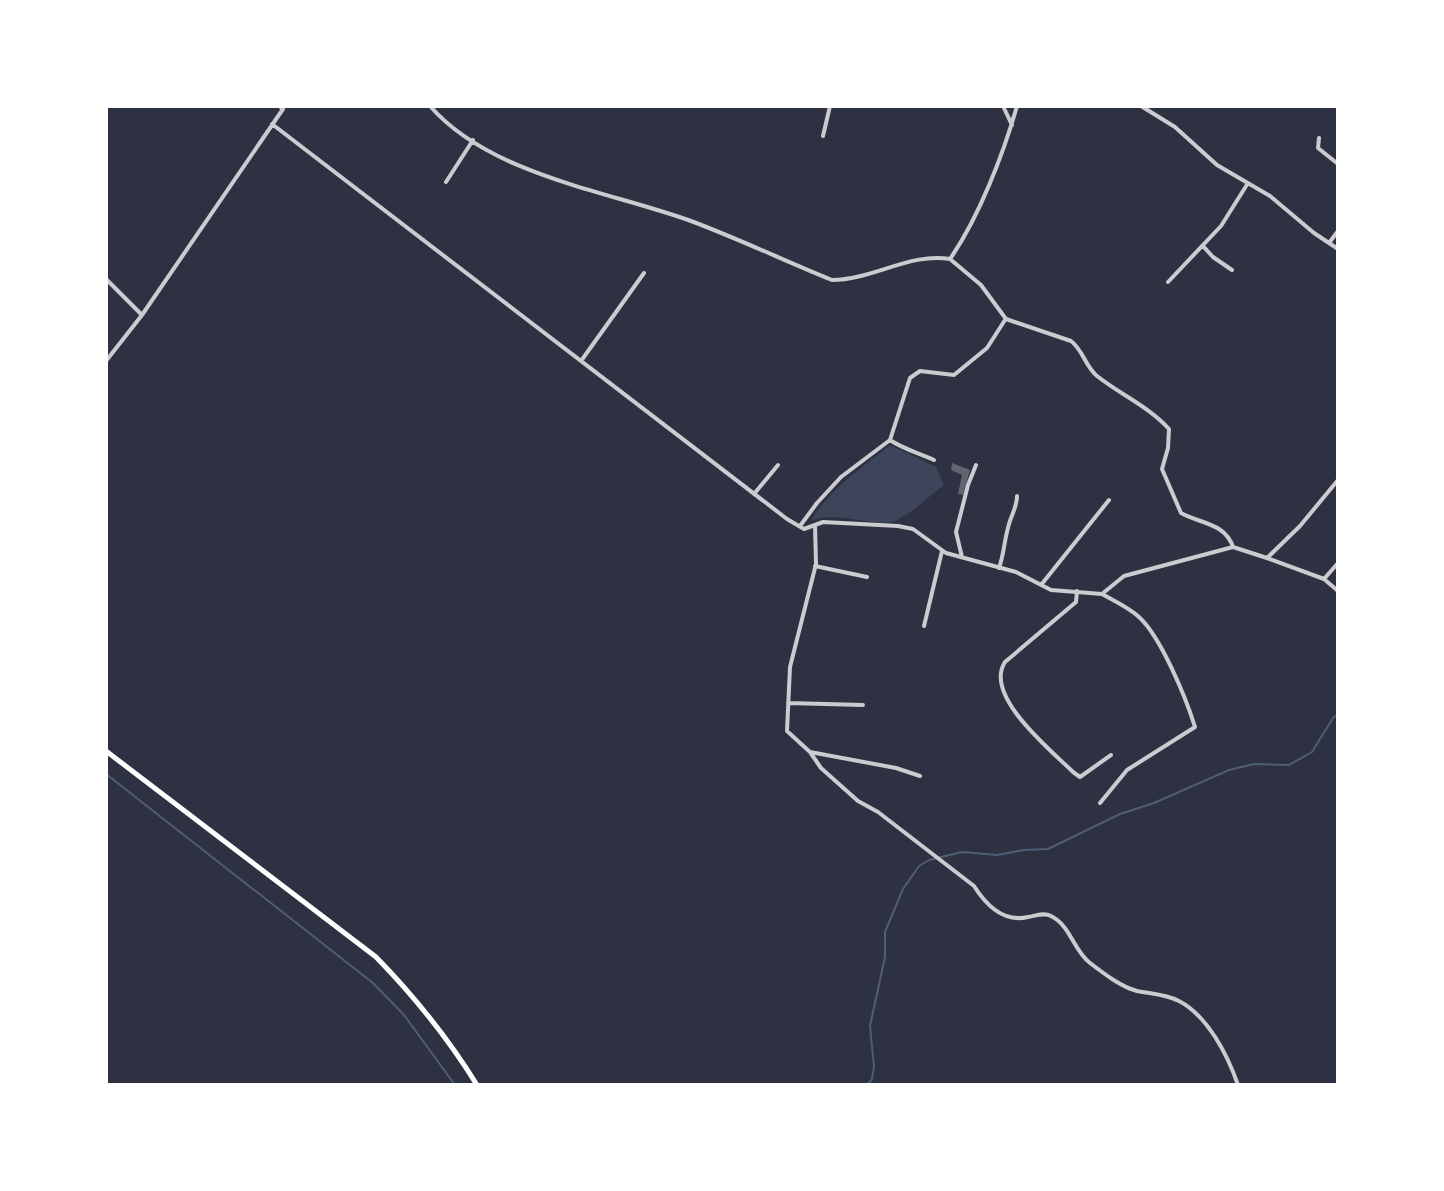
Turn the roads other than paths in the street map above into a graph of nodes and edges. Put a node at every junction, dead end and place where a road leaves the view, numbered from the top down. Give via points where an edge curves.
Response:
1 (430, 106) edge
2 (830, 106) edge
3 (1003, 106) edge
4 (1017, 106) edge
5 (1141, 106) edge
6 (290, 107) edge
7 (281, 108) edge
8 (272, 124) junction
9 (1012, 125) junction
10 (823, 136) dead end
11 (1319, 138) dead end
12 (473, 140) junction
13 (1338, 164) edge
14 (446, 182) dead end
15 (1248, 183) junction
16 (1338, 231) edge
17 (1329, 243) junction
18 (1203, 246) junction
19 (1338, 249) edge
20 (950, 259) junction
21 (1232, 270) dead end
22 (644, 273) dead end
23 (106, 279) edge
24 (1168, 282) dead end
25 (142, 315) junction
26 (1006, 319) junction
27 (106, 361) edge
28 (581, 361) junction
29 (890, 440) junction
30 (934, 460) dead end
31 (778, 465) dead end
32 (976, 465) dead end
33 (1338, 480) edge
34 (754, 494) junction
35 (1017, 496) dead end
36 (1109, 500) dead end
37 (815, 525) junction
38 (800, 526) junction
39 (1233, 547) junction
40 (942, 550) junction
41 (1267, 558) junction
42 (964, 559) junction
43 (1338, 563) edge
44 (815, 566) junction
45 (999, 568) junction
46 (867, 577) dead end
47 (1324, 579) junction
48 (1041, 585) junction
49 (1077, 591) junction
50 (1338, 591) edge
51 (1102, 594) junction
52 (924, 626) dead end
53 (788, 703) junction
54 (863, 705) dead end
55 (106, 751) edge
56 (810, 752) junction
57 (1111, 755) dead end
58 (920, 776) dead end
59 (1100, 803) dead end
60 (477, 1085) edge
61 (1238, 1085) edge

1 - 12 street
2 - 10 street
3 - 9 street
4 - 9 street
5 - 15 street
6 - 7 street
7 - 8 street
8 - 25 street
8 - 28 street
9 - 20 street
11 - 13 street via 1318,148
12 - 14 street
12 - 20 street via 528,169 688,220 832,280 852,280 935,256
15 - 17 street
15 - 18 street
16 - 17 street
17 - 19 street
18 - 21 street
18 - 24 street
20 - 26 street via 981,285
22 - 28 street
23 - 25 street
25 - 27 street
26 - 29 street via 987,348 954,375 920,371 910,378
26 - 39 street via 1071,341 1094,374 1160,419 1169,429 1162,469 1181,513 1214,525 1229,536
28 - 34 street
29 - 30 street
29 - 38 street via 841,477
31 - 34 street
32 - 42 street via 956,532
33 - 41 street
34 - 38 street
35 - 45 street
36 - 48 street
37 - 38 street
37 - 40 street via 898,526 913,529
37 - 44 street
39 - 41 street
39 - 51 street via 1124,576
40 - 42 street
40 - 52 street
41 - 47 street
42 - 45 street
43 - 47 street
44 - 46 street
44 - 53 street via 790,667
45 - 48 street
47 - 50 street
48 - 49 street
49 - 51 street
49 - 57 street via 1076,602 1005,662 1000,677 1010,706 1080,777
51 - 59 street via 1141,619 1186,698 1195,727 1127,770
53 - 54 street
53 - 56 street via 787,731
55 - 60 main road via 376,957 450,1042
56 - 58 street
56 - 61 street via 858,801 974,886 995,912 1018,920 1053,916 1080,955 1105,974 1134,991 1181,1001 1203,1021

